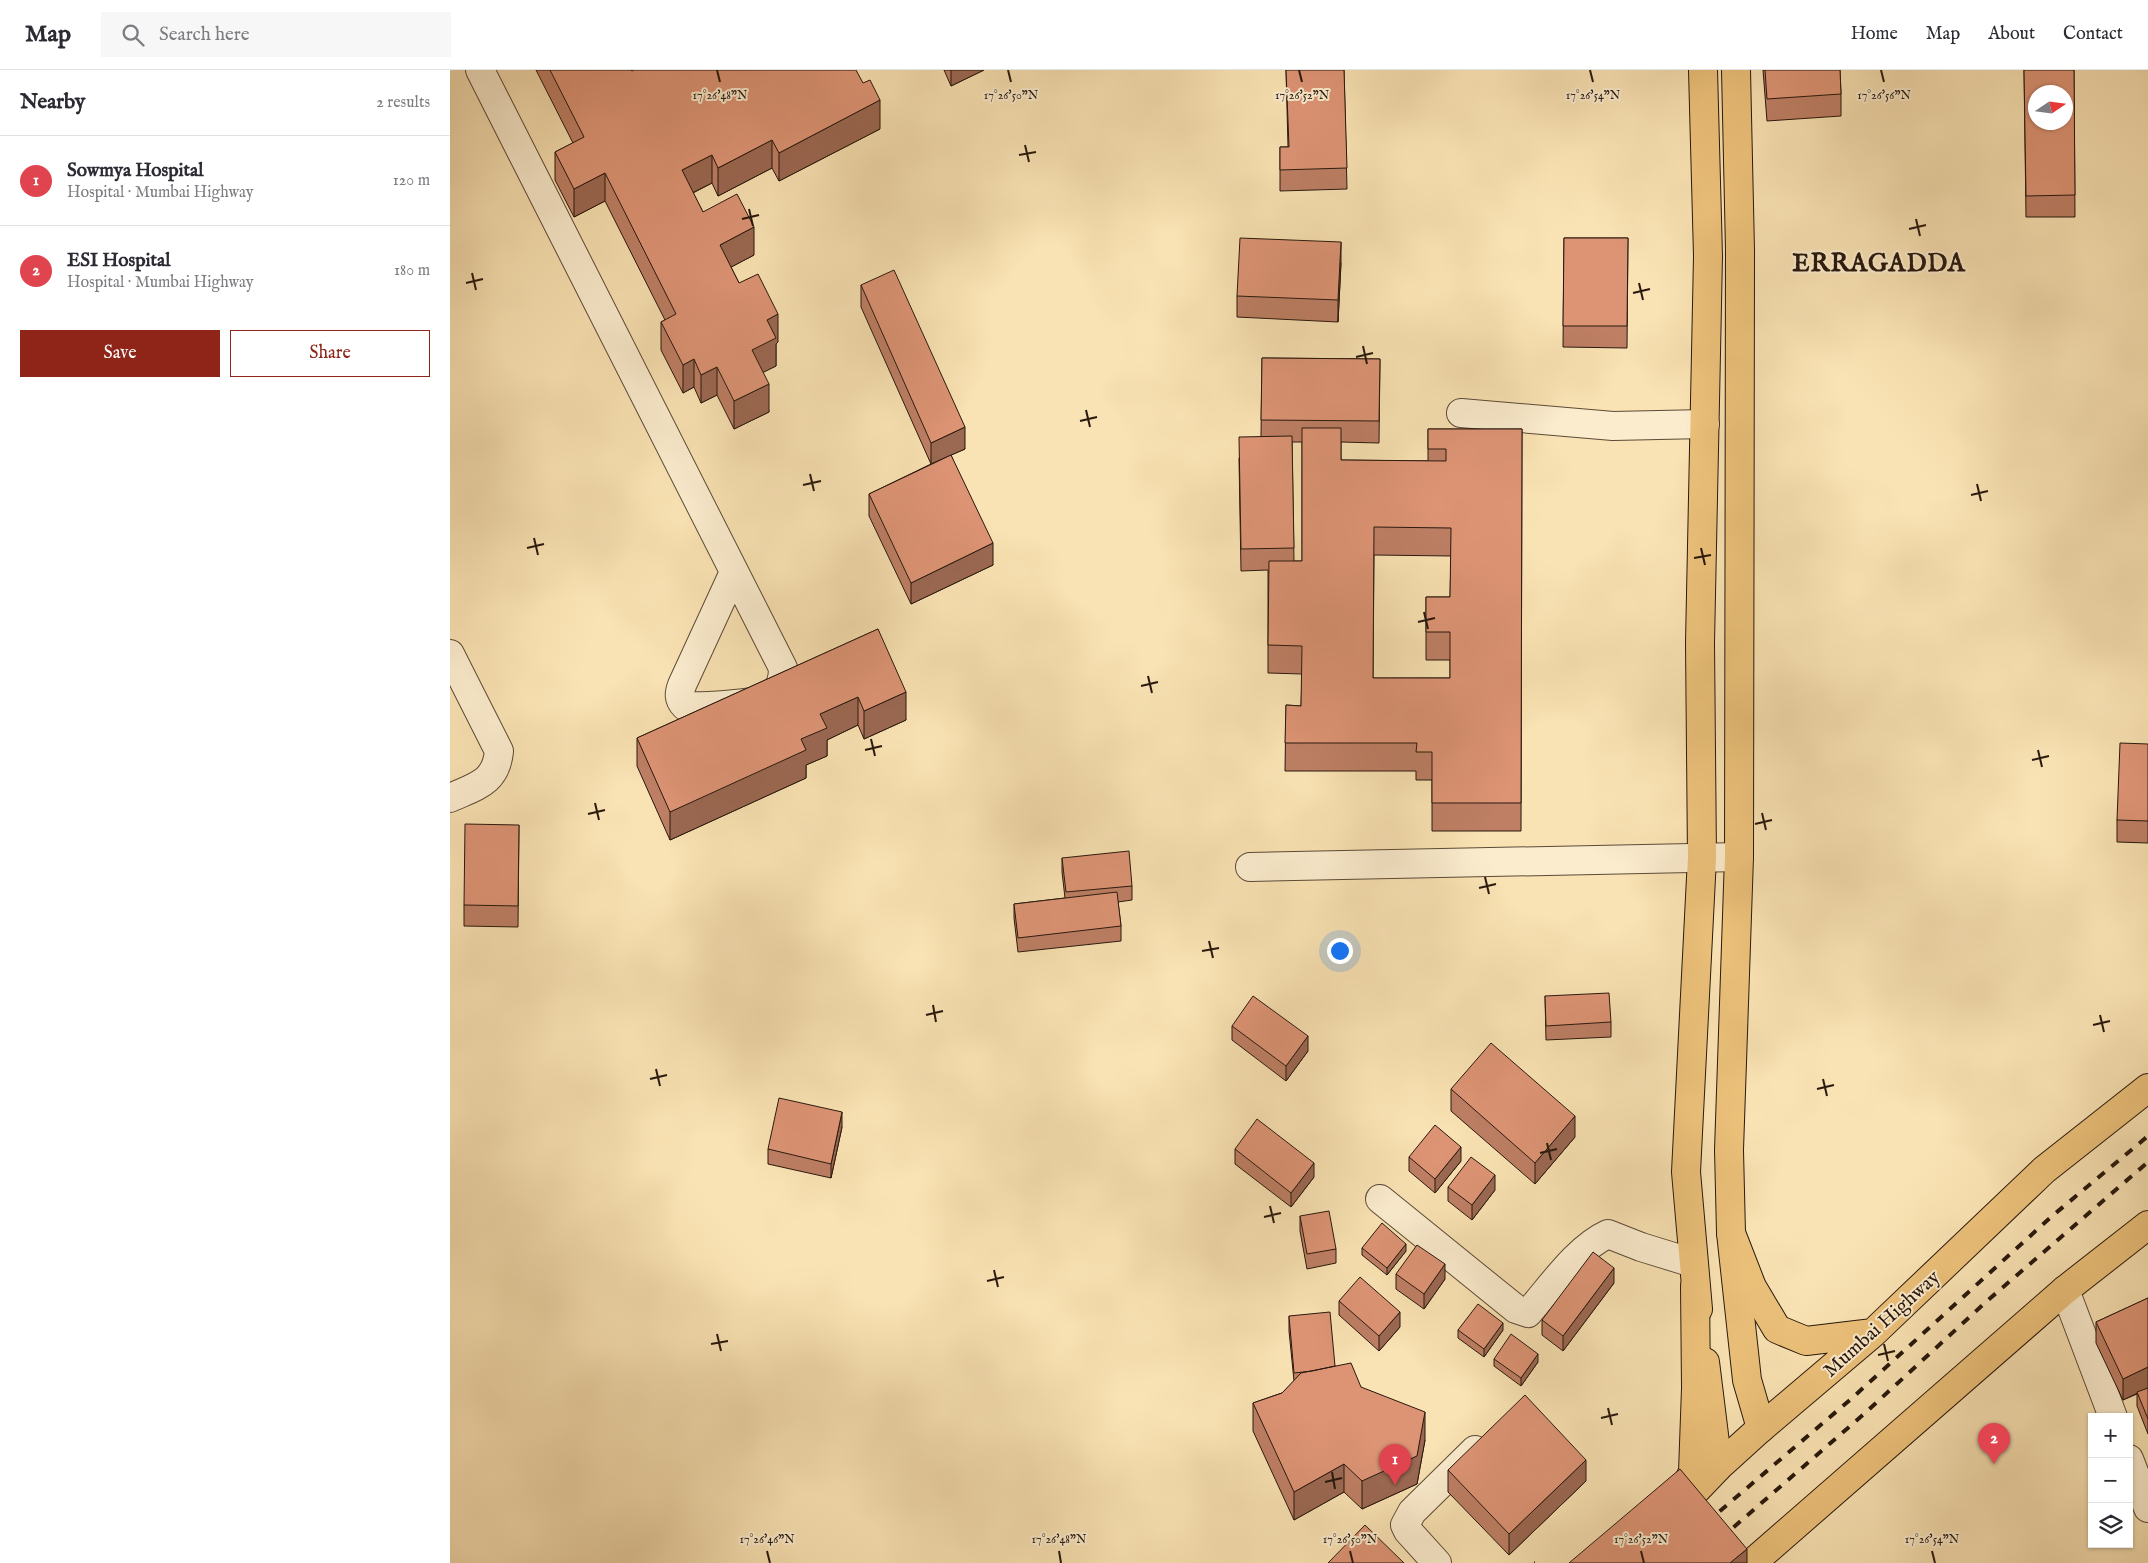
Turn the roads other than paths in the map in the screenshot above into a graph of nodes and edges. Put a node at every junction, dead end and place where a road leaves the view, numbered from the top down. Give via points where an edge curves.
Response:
1 (480, 70) edge
2 (1703, 70) edge
3 (1736, 70) edge
4 (1461, 413) dead end
5 (1705, 424) junction
6 (734, 572) junction
7 (450, 654) edge
8 (450, 798) edge
9 (1702, 858) junction
10 (1739, 858) junction
11 (1250, 867) dead end
12 (2148, 1088) edge
13 (1380, 1200) dead end
14 (2148, 1225) edge
15 (1731, 1232) junction
16 (1694, 1274) junction
17 (2065, 1290) junction
18 (1873, 1333) junction
19 (2111, 1413) edge
20 (1760, 1428) junction
21 (1490, 1436) edge
22 (1718, 1467) junction
23 (2133, 1469) edge
24 (2148, 1508) edge
25 (1672, 1515) junction
26 (1438, 1563) edge
27 (1618, 1563) edge
28 (1752, 1563) edge

1 - 6 street
2 - 5 main road via 1708,256
3 - 10 main road via 1740,250
4 - 5 street via 1613,426
5 - 9 main road via 1700,642
6 - 6 street via 682,684 679,694 686,706 768,698 783,680 783,668
7 - 8 street via 499,751 498,766 491,776
9 - 10 street
9 - 11 street
9 - 16 main road via 1686,1172
10 - 15 main road via 1730,1150
12 - 18 main road, Mumbai Highway via 2044,1170
13 - 16 street via 1516,1309 1528,1312 1582,1252 1608,1234
14 - 17 main road
15 - 18 main road via 1752,1287 1778,1329 1806,1340
15 - 20 main road via 1747,1380
16 - 22 main road
16 - 25 main road via 1696,1388 1693,1472
17 - 19 street
17 - 28 main road
18 - 20 main road, Mumbai Highway
20 - 22 main road, Mumbai Highway
21 - 26 street via 1406,1520 1408,1531
22 - 25 main road, Mumbai Highway
23 - 24 street
25 - 27 main road, Mumbai Highway

